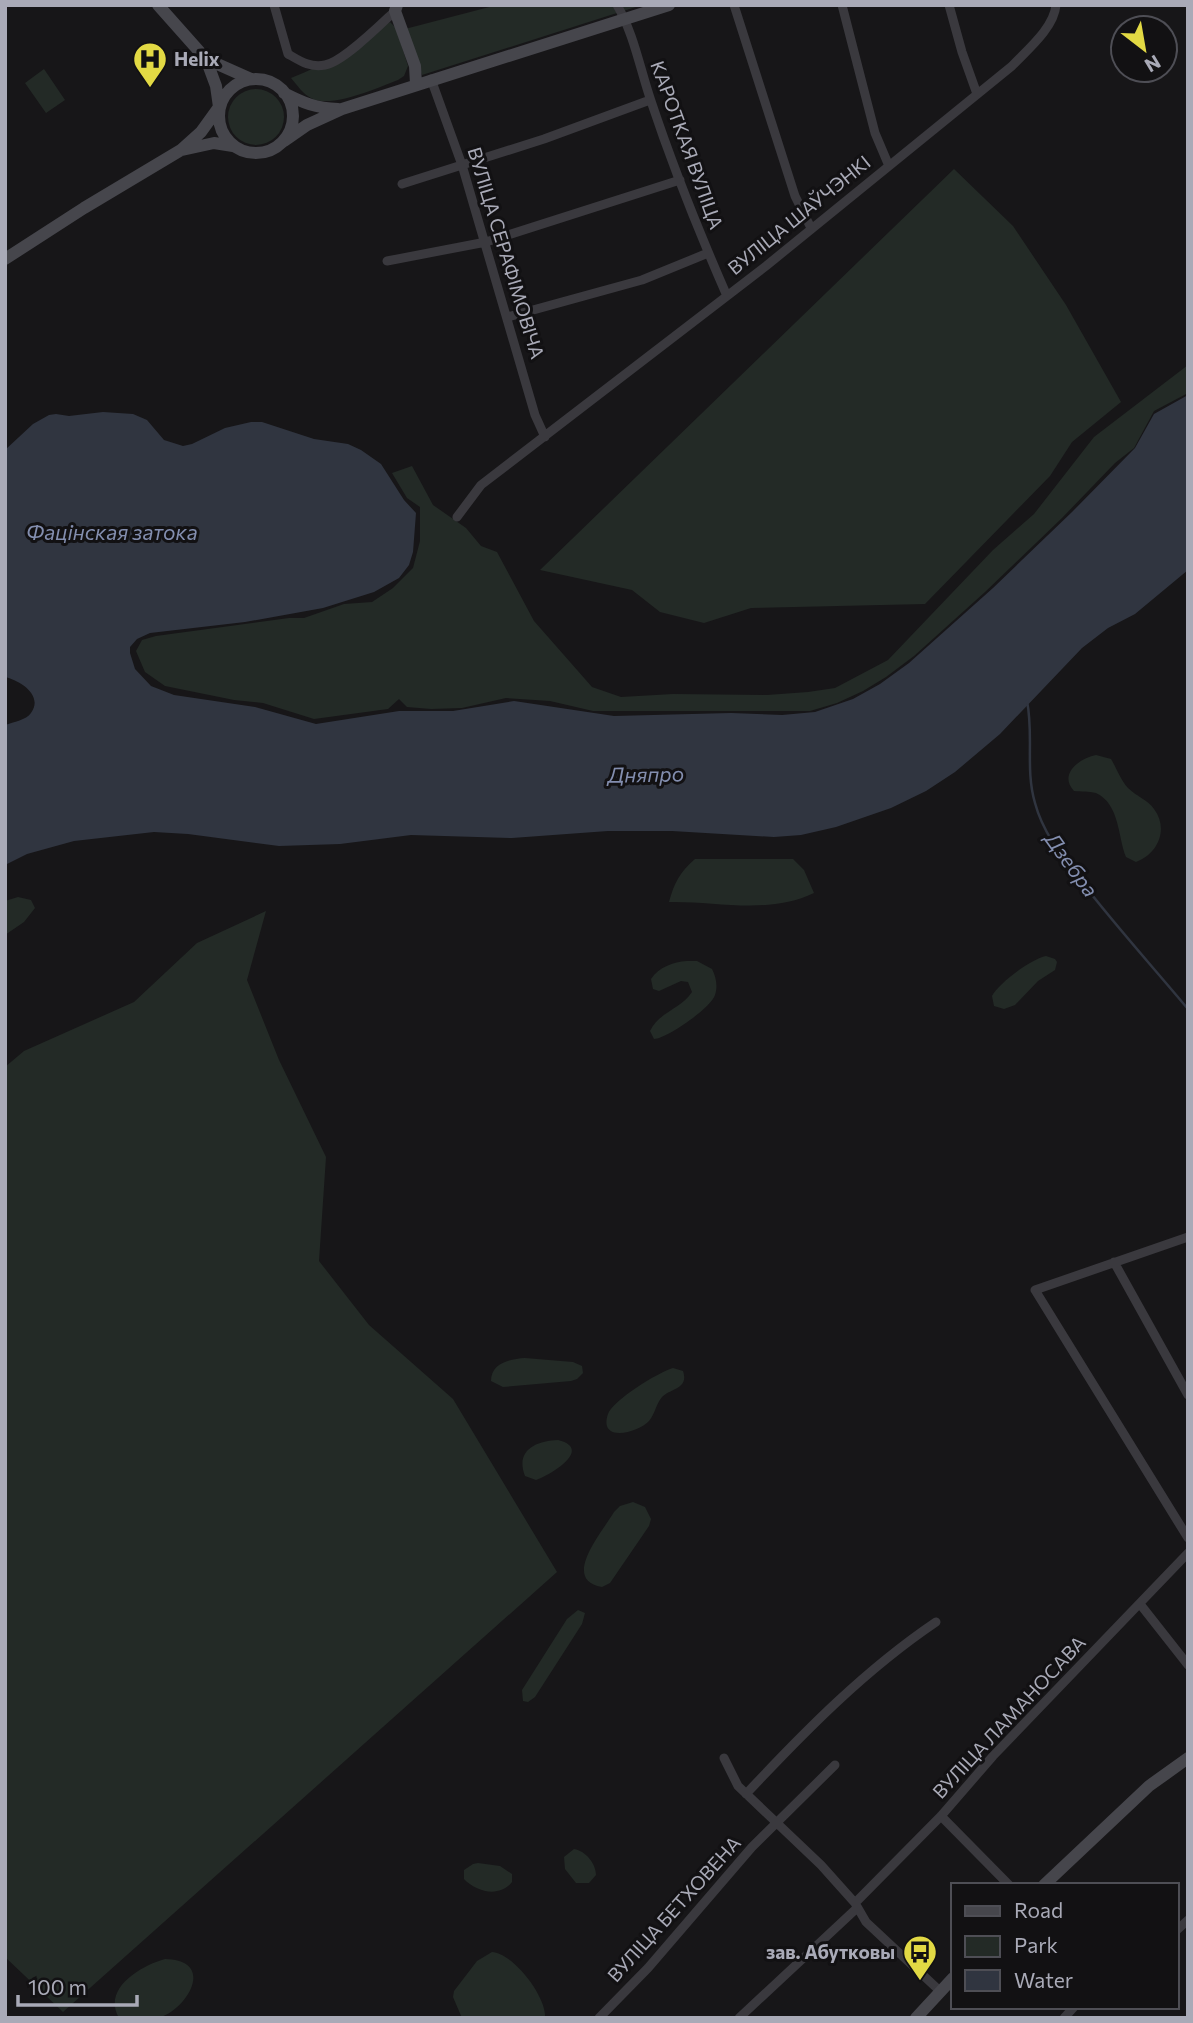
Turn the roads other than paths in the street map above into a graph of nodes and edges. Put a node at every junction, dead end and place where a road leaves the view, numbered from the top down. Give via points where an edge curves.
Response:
1 (158, 5) edge
2 (274, 5) edge
3 (617, 5) edge
4 (669, 5) edge
5 (734, 5) edge
6 (842, 5) edge
7 (949, 5) edge
8 (1056, 5) edge
9 (396, 8) edge
10 (626, 20) junction
11 (206, 59) junction
12 (251, 79) junction
13 (431, 79) junction
14 (416, 84) junction
15 (285, 93) junction
16 (977, 94) junction
17 (650, 100) junction
18 (219, 107) junction
19 (342, 109) junction
20 (284, 141) junction
21 (233, 146) junction
22 (181, 150) junction
23 (463, 165) junction
24 (889, 166) junction
25 (680, 180) junction
26 (402, 184) dead end
27 (811, 228) junction
28 (486, 242) junction
29 (708, 253) junction
30 (5, 259) edge
31 (387, 261) dead end
32 (727, 296) junction
33 (508, 317) junction
34 (545, 437) junction
35 (457, 517) dead end
36 (1186, 1240) edge
37 (1114, 1262) junction
38 (1188, 1395) edge
39 (1188, 1538) edge
40 (1188, 1553) edge
41 (1140, 1604) junction
42 (936, 1622) dead end
43 (1188, 1665) edge
44 (724, 1758) dead end
45 (1188, 1758) edge
46 (835, 1765) dead end
47 (746, 1794) junction
48 (941, 1816) junction
49 (776, 1823) junction
50 (1007, 1883) edge
51 (1046, 1883) edge
52 (856, 1906) junction
53 (951, 1980) edge
54 (940, 1992) junction
55 (598, 2018) edge
56 (739, 2018) edge
57 (915, 2018) edge

1 - 11 main road
2 - 9 street via 288,54 306,64 328,65
3 - 10 street, КАРОТКАЯ ВУЛІЦА
4 - 10 main road
5 - 27 street via 795,196
6 - 24 street via 875,134
7 - 16 street
8 - 16 street, ВУЛІЦА ШАЎЧЭНКІ via 1040,35
9 - 14 main road via 415,66
10 - 13 main road
10 - 17 street, КАРОТКАЯ ВУЛІЦА
11 - 12 main road
11 - 18 main road
12 - 15 main road
12 - 18 main road via 230,89
13 - 14 main road
13 - 23 street, ВУЛІЦА СЕРАФІМОВІЧА
14 - 19 main road
15 - 19 main road via 319,108
15 - 20 main road via 292,120
16 - 24 street, ВУЛІЦА ШАЎЧЭНКІ
17 - 23 street
17 - 25 street, КАРОТКАЯ ВУЛІЦА
18 - 21 main road via 223,132
18 - 22 main road
19 - 20 main road
20 - 21 main road via 265,153
21 - 22 main road via 214,143
22 - 30 main road
23 - 26 street
23 - 28 street, ВУЛІЦА СЕРАФІМОВІЧА
24 - 27 street, ВУЛІЦА ШАЎЧЭНКІ
25 - 28 street
25 - 29 street, КАРОТКАЯ ВУЛІЦА
27 - 32 street, ВУЛІЦА ШАЎЧЭНКІ
28 - 31 street
28 - 33 street, ВУЛІЦА СЕРАФІМОВІЧА
29 - 32 street, КАРОТКАЯ ВУЛІЦА
29 - 33 street via 642,280
32 - 34 street, ВУЛІЦА ШАЎЧЭНКІ
33 - 34 street, ВУЛІЦА СЕРАФІМОВІЧА
34 - 35 street, ВУЛІЦА ШАЎЧЭНКІ via 481,485
36 - 37 street
37 - 38 street
37 - 39 street via 1035,1290
40 - 41 street, ВУЛІЦА ЛАМАНОСАВА
41 - 43 street
41 - 48 street, ВУЛІЦА ЛАМАНОСАВА
42 - 47 street via 817,1719
44 - 47 street
45 - 51 main road via 1149,1786
46 - 49 street, ВУЛІЦА БЕТХОВЕНА
47 - 49 street
48 - 50 street
48 - 52 street, ВУЛІЦА ЛАМАНОСАВА
49 - 52 street
49 - 55 street, ВУЛІЦА БЕТХОВЕНА
52 - 54 street via 866,1922
52 - 56 street, ВУЛІЦА ЛАМАНОСАВА
53 - 54 main road
54 - 57 main road

